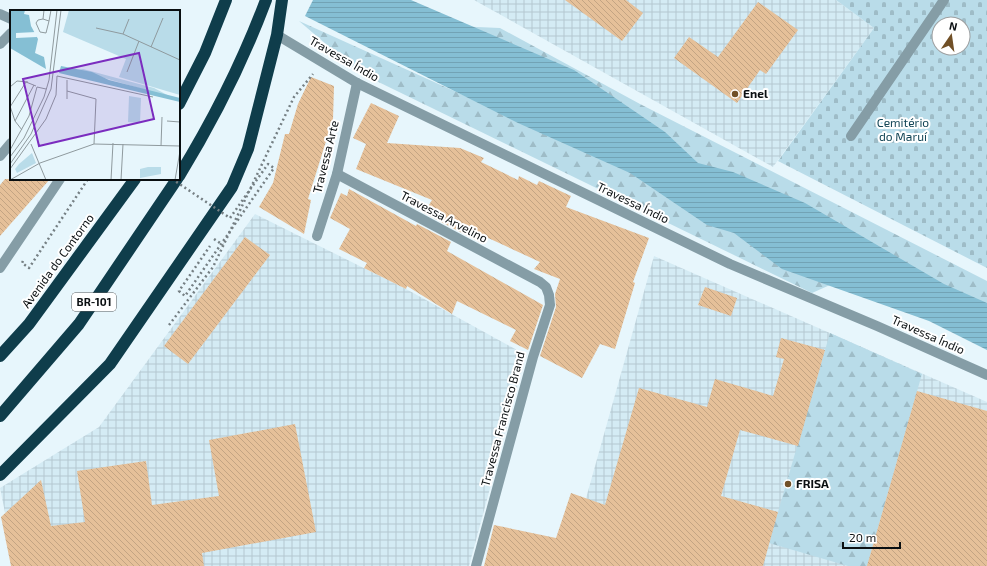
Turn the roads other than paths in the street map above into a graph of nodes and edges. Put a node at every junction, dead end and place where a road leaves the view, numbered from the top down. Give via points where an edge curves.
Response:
1 (226, 0) edge
2 (266, 0) edge
3 (282, 0) edge
4 (944, 0) edge
5 (0, 14) edge
6 (10, 19) edge
7 (10, 34) edge
8 (277, 35) junction
9 (0, 44) edge
10 (357, 83) junction
11 (180, 102) edge
12 (851, 136) dead end
13 (10, 144) edge
14 (0, 156) edge
15 (180, 174) edge
16 (337, 174) junction
17 (59, 180) edge
18 (134, 180) edge
19 (176, 180) edge
20 (317, 236) dead end
21 (0, 268) edge
22 (540, 282) joint
23 (0, 356) edge
24 (987, 375) edge
25 (0, 416) edge
26 (0, 475) edge
27 (476, 566) edge

1 - 11 highway via 205,53
2 - 15 highway via 249,45 210,126
3 - 8 highway
4 - 12 street
5 - 6 street
7 - 9 street
8 - 10 street, Travessa Índio
8 - 26 highway via 248,149 232,187 110,364
10 - 16 street, Travessa Arte
10 - 24 street, Travessa Índio via 730,264
13 - 14 street
16 - 20 street, Travessa Arte
16 - 22 street, Travessa Arvelino
17 - 21 street
18 - 23 highway, Avenida do Contorno / BR-101 via 29,324
19 - 25 highway, BR-101 via 79,324
22 - 27 street, Travessa Francisco Brand via 548,291 550,306 533,357

